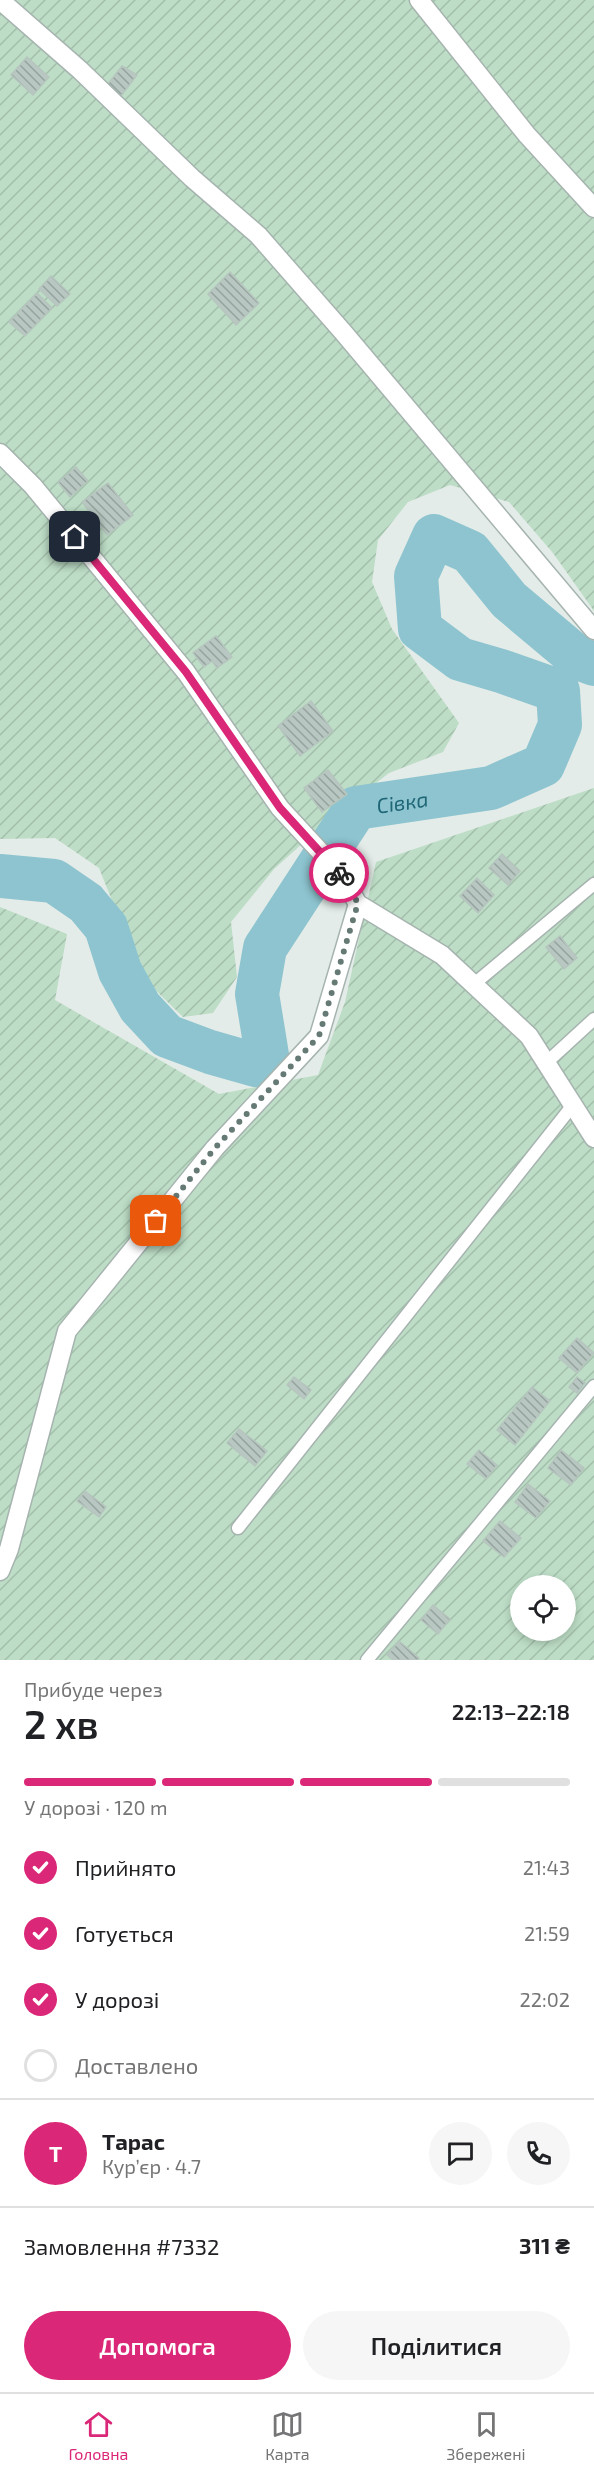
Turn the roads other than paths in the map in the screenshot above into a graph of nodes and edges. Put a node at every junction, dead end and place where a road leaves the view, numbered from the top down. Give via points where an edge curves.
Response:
1 (0, 0) edge
2 (419, 0) edge
3 (594, 208) edge
4 (0, 453) edge
5 (594, 630) edge
6 (594, 884) edge
7 (358, 903) junction
8 (474, 984) junction
9 (594, 1019) edge
10 (546, 1063) junction
11 (573, 1105) junction
12 (594, 1138) edge
13 (594, 1386) edge
14 (237, 1528) dead end
15 (0, 1571) edge
16 (367, 1660) edge

1 - 5 street via 258,235
2 - 3 street via 527,135
4 - 7 street via 33,486 186,672 280,808 339,872
6 - 8 lane
7 - 8 street via 442,955
7 - 15 street via 319,1036 215,1148 67,1331
8 - 10 street via 529,1036
9 - 10 lane
10 - 11 street
11 - 12 street
11 - 14 lane
13 - 16 lane

